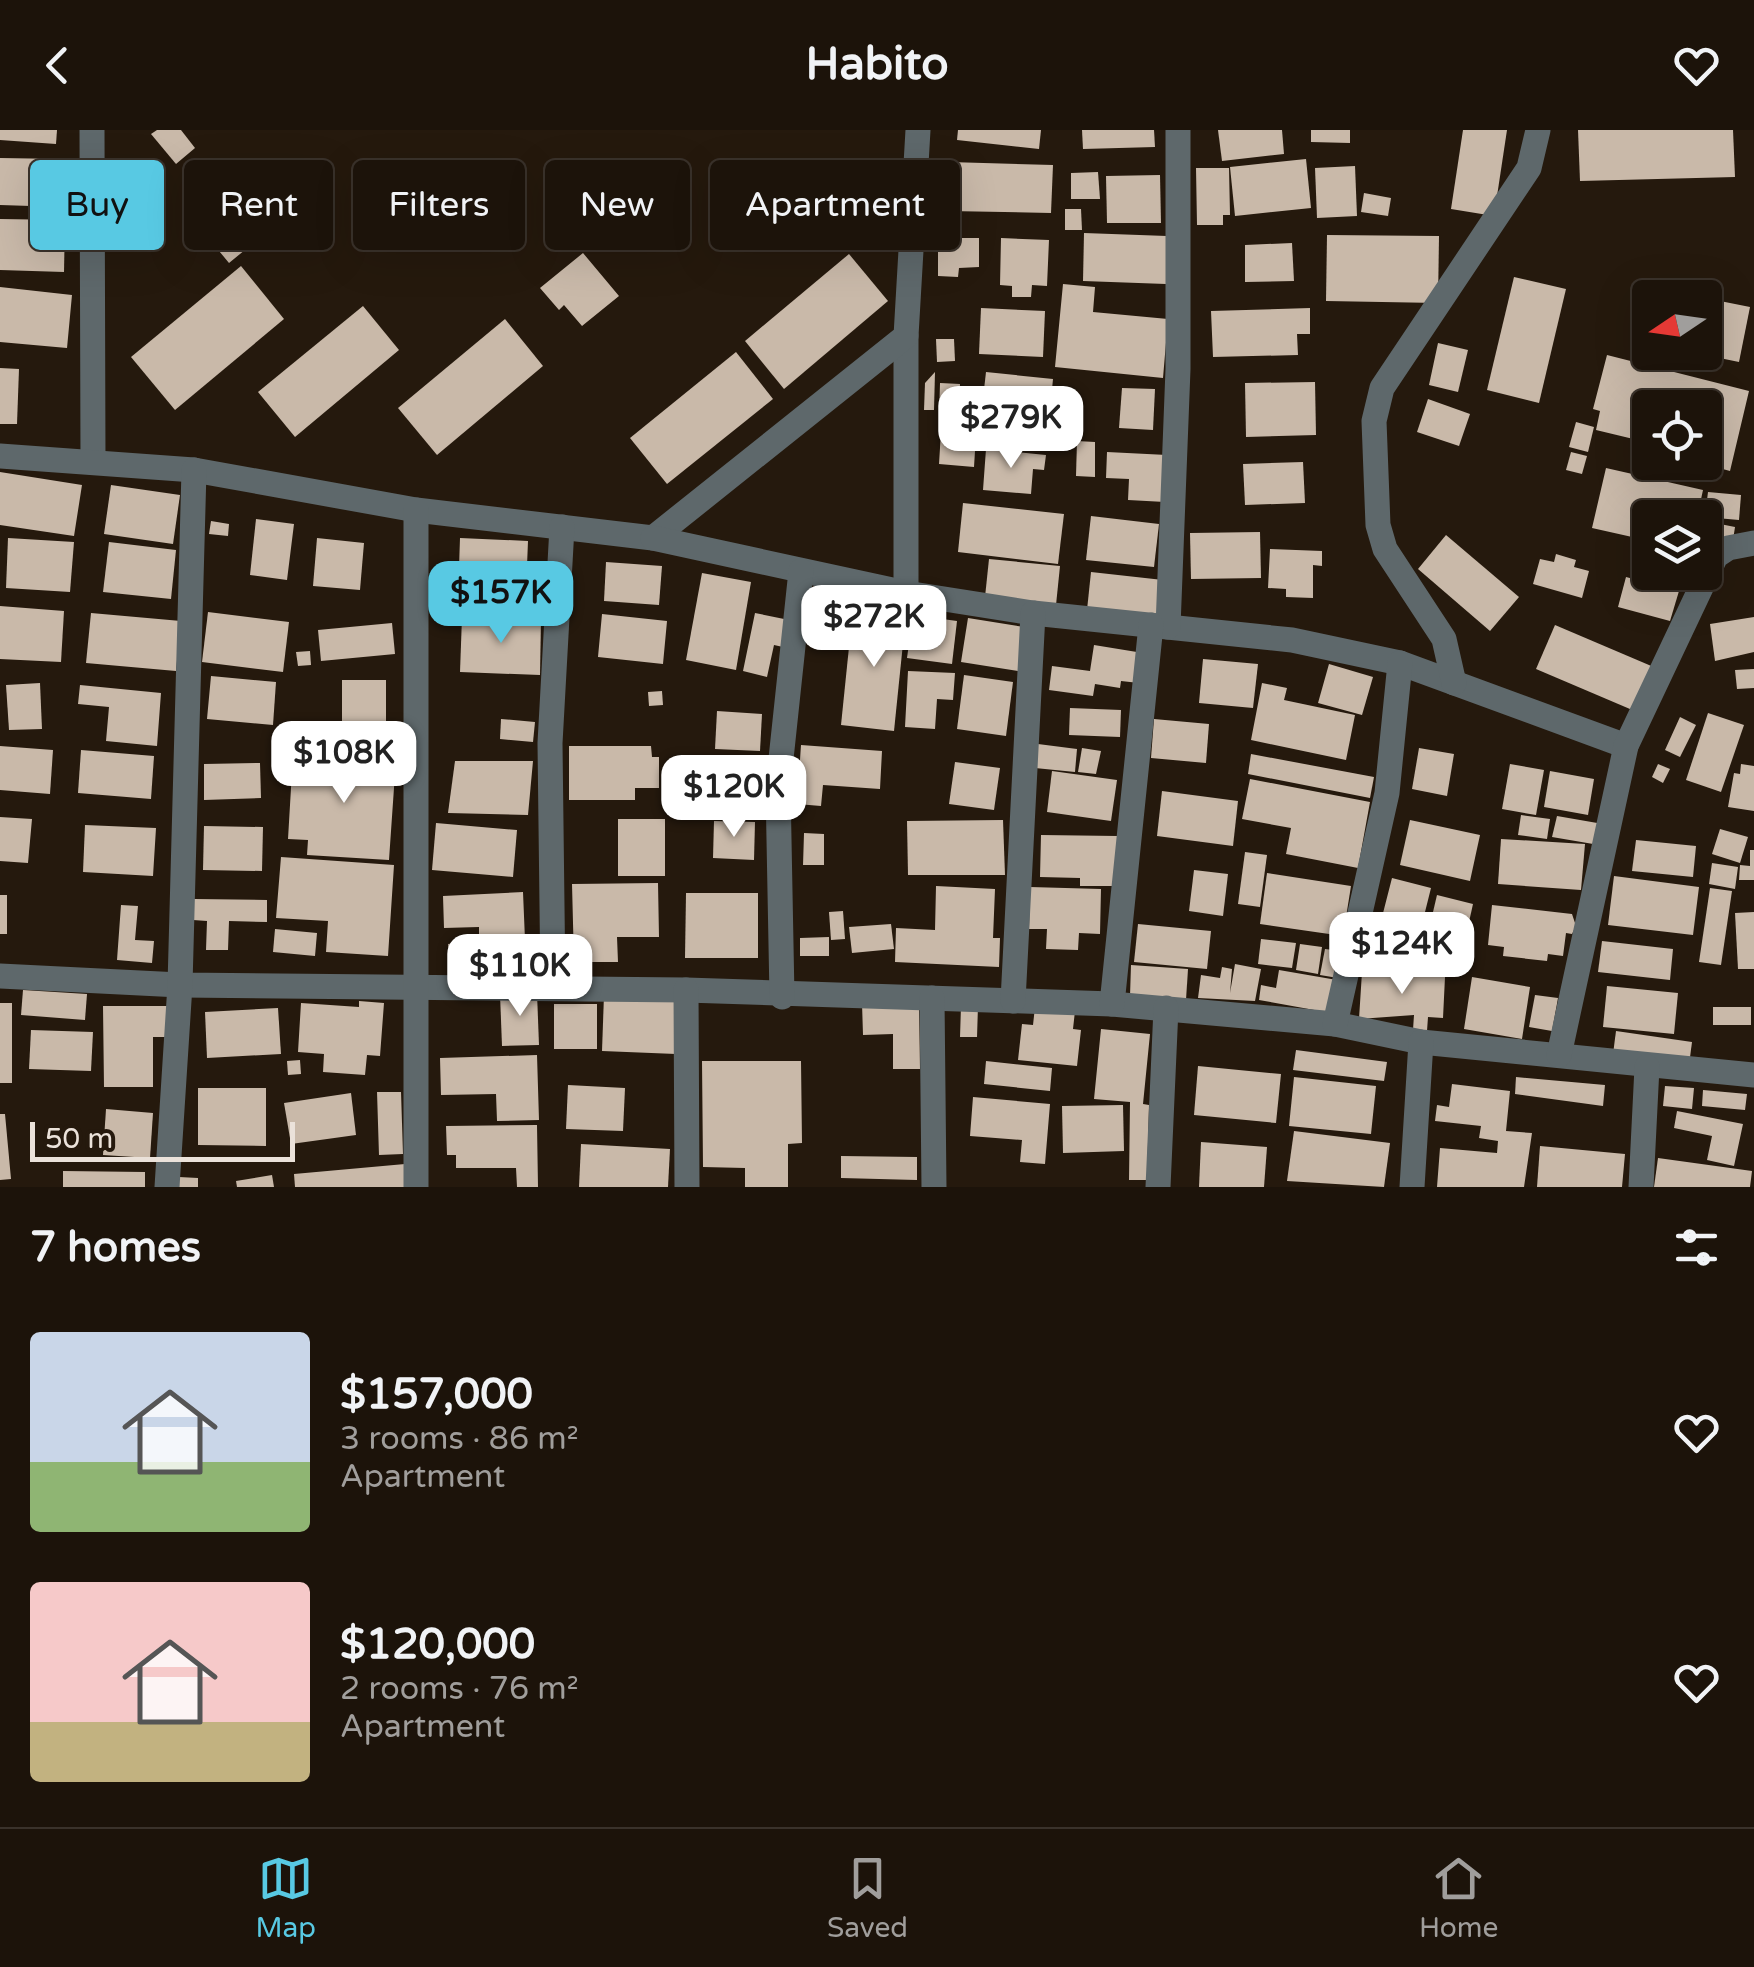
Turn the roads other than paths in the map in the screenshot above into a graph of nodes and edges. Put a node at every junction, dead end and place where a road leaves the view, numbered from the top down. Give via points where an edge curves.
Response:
1 (92, 130) edge
2 (918, 130) edge
3 (1178, 130) edge
4 (1538, 130) edge
5 (906, 336) junction
6 (0, 456) edge
7 (93, 461) junction
8 (194, 470) junction
9 (416, 510) junction
10 (562, 527) junction
11 (653, 538) junction
12 (1754, 543) edge
13 (801, 571) junction
14 (906, 593) junction
15 (1033, 613) junction
16 (1159, 626) junction
17 (1400, 663) junction
18 (1454, 683) junction
19 (1626, 746) junction
20 (0, 976) edge
21 (180, 985) junction
22 (413, 986) junction
23 (552, 988) junction
24 (686, 990) junction
25 (782, 997) junction
26 (932, 998) junction
27 (1013, 1000) junction
28 (1112, 1004) junction
29 (1166, 1008) junction
30 (1335, 1024) junction
31 (1421, 1042) junction
32 (1559, 1055) junction
33 (1647, 1067) junction
34 (1754, 1076) edge
35 (168, 1187) edge
36 (416, 1187) edge
37 (687, 1187) edge
38 (934, 1187) edge
39 (1158, 1187) edge
40 (1412, 1187) edge
41 (1641, 1187) edge

1 - 7 street
2 - 5 street
3 - 16 street via 1178,369
4 - 18 street via 1529,168 1382,388 1374,421 1378,526 1385,549 1444,638
5 - 11 street
5 - 14 street
6 - 7 street
7 - 8 street
8 - 9 street
8 - 21 street
9 - 10 street
9 - 22 street
10 - 11 street
10 - 23 street via 550,744
11 - 13 street
12 - 19 street via 1716,556
13 - 14 street
13 - 25 street via 778,787
14 - 15 street
15 - 16 street
15 - 27 street
16 - 17 street via 1292,640
16 - 28 street
17 - 18 street
17 - 30 street via 1387,793
18 - 19 street
19 - 32 street
20 - 21 street
21 - 22 street
21 - 35 street
22 - 23 street
22 - 36 street
23 - 24 street
24 - 25 street
24 - 37 street
25 - 26 street
26 - 27 street
26 - 38 street
27 - 28 street
28 - 29 street
29 - 30 street
29 - 39 street
30 - 31 street
31 - 32 street
31 - 40 street
32 - 33 street
33 - 34 street
33 - 41 street

